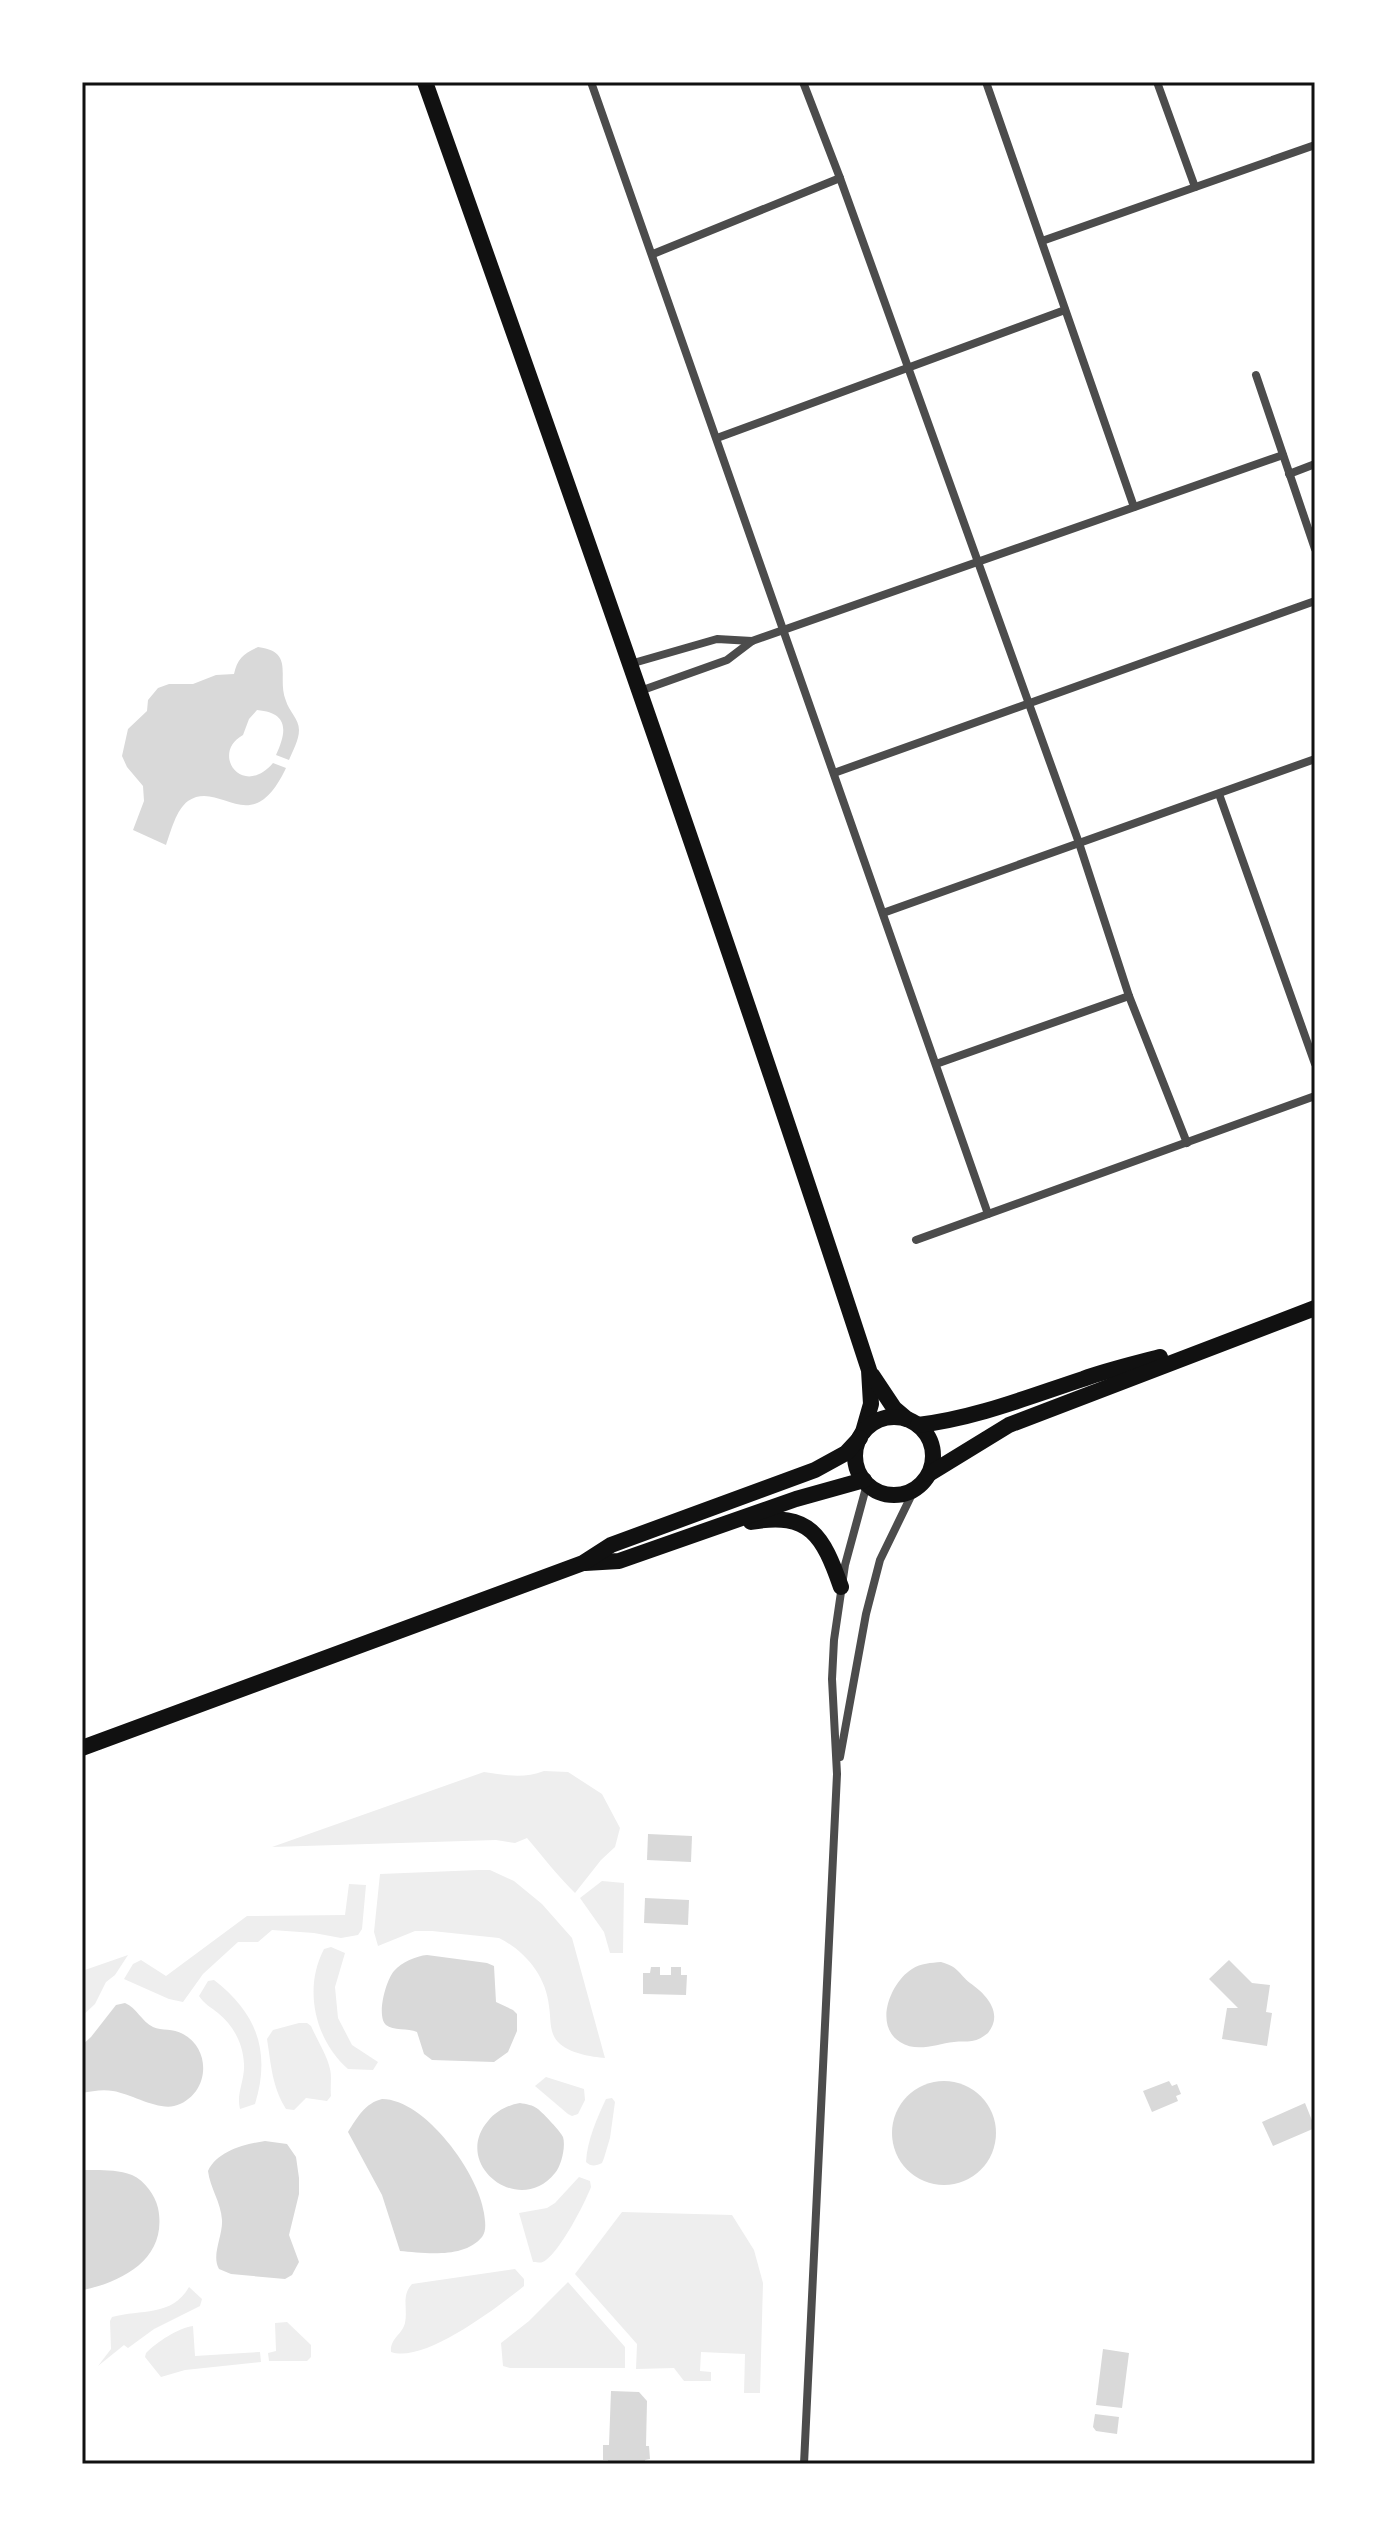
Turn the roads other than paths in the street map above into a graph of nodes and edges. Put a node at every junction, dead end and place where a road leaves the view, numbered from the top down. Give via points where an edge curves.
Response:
1 (425, 82) edge
2 (591, 82) edge
3 (803, 82) edge
4 (986, 82) edge
5 (1157, 82) edge
6 (1315, 145) edge
7 (840, 178) junction
8 (1195, 187) junction
9 (1042, 241) junction
10 (653, 254) junction
11 (1065, 310) junction
12 (908, 367) junction
13 (1256, 375) dead end
14 (717, 438) junction
15 (1283, 455) junction
16 (1315, 464) edge
17 (1289, 474) junction
18 (1134, 507) junction
19 (1315, 549) edge
20 (978, 562) junction
21 (1315, 601) edge
22 (785, 630) junction
23 (752, 641) junction
24 (630, 664) junction
25 (640, 691) junction
26 (1029, 703) junction
27 (1315, 759) edge
28 (834, 773) junction
29 (1219, 794) junction
30 (1079, 843) junction
31 (883, 913) junction
32 (1129, 996) junction
33 (936, 1064) junction
34 (1315, 1064) edge
35 (1315, 1096) edge
36 (1187, 1143) junction
37 (988, 1214) junction
38 (916, 1240) dead end
39 (1315, 1308) edge
40 (1246, 1333) junction
41 (869, 1370) junction
42 (913, 1422) junction
43 (862, 1435) junction
44 (929, 1474) junction
45 (865, 1482) junction
46 (914, 1490) junction
47 (706, 1531) junction
48 (583, 1563) junction
49 (841, 1587) junction
50 (82, 1748) edge
51 (837, 1774) junction
52 (804, 2464) edge

1 - 24 main road
2 - 10 street
3 - 7 street
4 - 9 street
5 - 8 street
6 - 8 street
7 - 10 street
7 - 12 street
8 - 9 street
9 - 11 street
10 - 14 street
11 - 12 street
11 - 18 street
12 - 14 street
12 - 20 street
13 - 15 street
14 - 22 street
15 - 17 street
15 - 18 street
16 - 17 street
17 - 19 street
18 - 20 street
20 - 22 street
20 - 26 street
21 - 26 street
22 - 23 street
22 - 28 street
23 - 24 street via 717,639
23 - 25 street via 727,660
24 - 25 main road
25 - 41 main road
26 - 28 street
26 - 30 street
27 - 29 street
28 - 31 street
29 - 30 street
29 - 34 street
30 - 31 street
30 - 32 street
31 - 33 street
32 - 33 street
32 - 36 street
33 - 37 street
35 - 36 street
36 - 37 street
37 - 38 street
39 - 40 main road
40 - 42 main road via 948,1421
40 - 44 main road via 1009,1425
41 - 42 main road via 894,1408
41 - 43 main road via 871,1404
42 - 43 main road via 889,1418
42 - 44 main road via 931,1442
43 - 45 main road via 855,1460
43 - 48 main road via 846,1453 815,1470 611,1545
44 - 46 main road
45 - 46 main road via 885,1494
45 - 47 main road via 796,1499
45 - 49 street
46 - 51 street via 880,1560
47 - 48 main road via 619,1561
47 - 49 main road via 761,1520 799,1523 823,1545
48 - 50 main road
49 - 51 street via 832,1679
51 - 52 street

